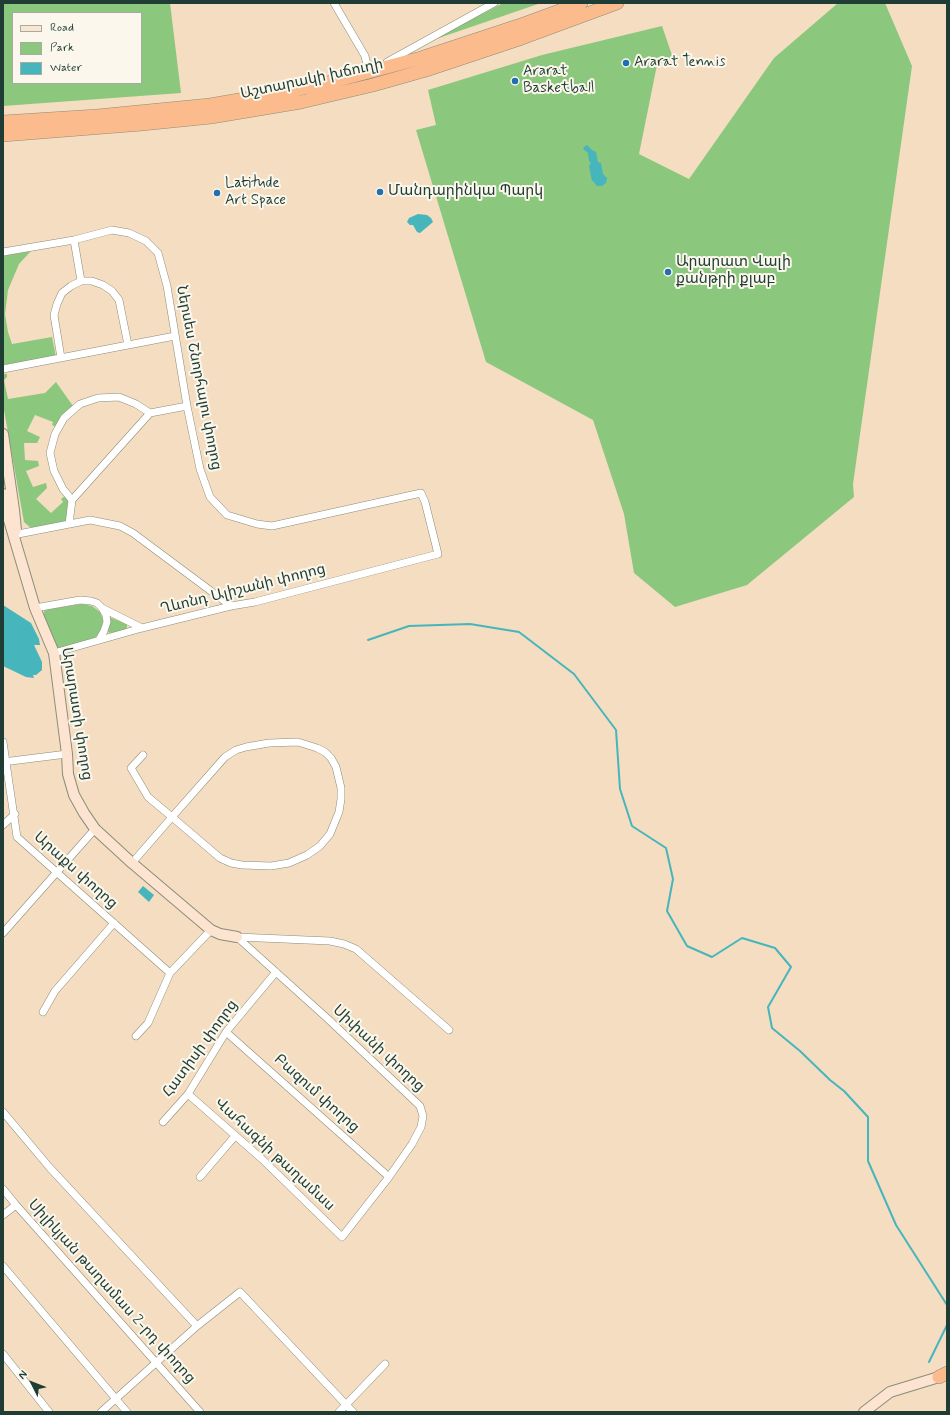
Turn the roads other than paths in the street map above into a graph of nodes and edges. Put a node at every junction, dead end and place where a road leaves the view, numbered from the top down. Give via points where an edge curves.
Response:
1 (334, 3) edge
2 (494, 3) edge
3 (581, 3) edge
4 (617, 3) edge
5 (374, 72) junction
6 (3, 122) edge
7 (98, 122) junction
8 (3, 135) edge
9 (74, 240) junction
10 (3, 252) edge
11 (81, 281) junction
12 (175, 336) junction
13 (128, 345) junction
14 (61, 358) junction
15 (3, 369) edge
16 (187, 406) junction
17 (150, 413) junction
18 (3, 434) edge
19 (3, 494) edge
20 (72, 500) junction
21 (69, 524) junction
22 (15, 538) junction
23 (438, 554) joint
24 (231, 606) junction
25 (35, 608) junction
26 (102, 608) junction
27 (142, 628) junction
28 (99, 640) junction
29 (54, 653) junction
30 (3, 742) edge
31 (67, 754) junction
32 (143, 755) dead end
33 (5, 762) edge
34 (15, 814) junction
35 (172, 817) junction
36 (3, 825) edge
37 (95, 829) junction
38 (132, 863) junction
39 (57, 873) junction
40 (114, 923) junction
41 (211, 930) junction
42 (3, 933) edge
43 (237, 937) junction
44 (276, 972) junction
45 (170, 973) junction
46 (43, 1012) dead end
47 (449, 1030) dead end
48 (226, 1032) junction
49 (136, 1036) dead end
50 (188, 1094) junction
51 (3, 1112) edge
52 (163, 1122) dead end
53 (236, 1136) junction
54 (200, 1177) dead end
55 (389, 1177) junction
56 (3, 1189) edge
57 (16, 1206) junction
58 (3, 1215) edge
59 (342, 1237) joint
60 (3, 1266) edge
61 (197, 1326) junction
62 (3, 1354) edge
63 (156, 1363) junction
64 (385, 1364) dead end
65 (945, 1375) edge
66 (116, 1399) junction
67 (347, 1404) junction
68 (49, 1412) edge
69 (101, 1412) edge
70 (127, 1412) edge
71 (200, 1412) edge
72 (339, 1412) edge
73 (353, 1412) edge
74 (864, 1412) edge

1 - 5 street
2 - 5 street via 387,62
3 - 5 highway, Աշտարակի խճուղի
4 - 7 highway, Աշտարակի խճուղի via 426,70 326,96 211,117
5 - 7 highway, Աշտարակի խճուղի via 280,93
6 - 7 highway, Աշտարակի խճուղի
7 - 8 highway, Աշտարակի խճուղի
9 - 10 street, Ներսես Շնորհալու փողոց
9 - 11 street
9 - 12 street, Ներսես Շնորհալու փողոց via 112,230 146,240 158,253 167,286
11 - 13 street via 104,285 119,300
11 - 14 street via 62,293 56,304 54,315
12 - 13 street
12 - 16 street, Ներսես Շնորհալու փողոց
13 - 14 street
14 - 15 street
16 - 17 street
16 - 23 street, Ներսես Շնորհալու փողոց via 200,469 210,497 227,515 272,526 421,493
17 - 20 street
17 - 20 street via 119,397 98,398 80,404 64,418 55,434 50,453 54,471
18 - 22 street, Արարատի փողոց via 14,510
19 - 22 street, Արարատի փողոց
20 - 21 street
21 - 22 street
21 - 24 street via 90,520 120,526
22 - 25 street, Արարատի փողոց
23 - 24 street, Ղևոնդ Ալիշանի փողոց via 256,602
24 - 27 street, Ղևոնդ Ալիշանի փողոց
25 - 26 street via 80,600 97,603
25 - 29 street, Արարատի փողոց
26 - 27 street
26 - 28 street via 107,622
27 - 28 street, Ղևոնդ Ալիշանի փողոց
28 - 29 street, Ղևոնդ Ալիշանի փողոց
29 - 31 street, Արարատի փողոց
30 - 33 street, Արաքս փողոց
31 - 33 street
31 - 37 street, Արարատի փողոց via 68,774 74,795
32 - 35 street via 131,768 148,797
33 - 34 street, Արաքս փողոց
34 - 36 street
34 - 39 street, Արաքս փողոց via 17,837
35 - 35 street via 225,757 236,750 257,744 298,742 325,752 336,767 341,788 339,812 325,840 307,855 289,863 256,866 231,863 220,858
35 - 38 street
37 - 38 street, Արարատի փողոց
37 - 39 street
38 - 41 street, Արարատի փողոց
39 - 40 street, Արաքս փողոց
39 - 42 street
40 - 45 street, Արաքս փողոց
40 - 46 street via 55,991
41 - 43 street, Արարատի փողոց
41 - 45 street
43 - 44 street, Սիփանի փողոց
43 - 47 street via 330,941 356,949
44 - 48 street, Հատիսի փողոց
44 - 55 street, Սիփանի փողոց via 420,1106 423,1116 421,1127
45 - 49 street via 148,1023
48 - 50 street, Հատիսի փողոց
48 - 55 street, Բազում փողոց
50 - 52 street, Հատիսի փողոց
50 - 53 street, Վահագնի թաղամաս
51 - 61 street via 50,1168
53 - 54 street
53 - 59 street, Վահագնի թաղամաս
55 - 59 street, Սիփանի փողոց
56 - 57 street, Սիլիկյան թաղամաս 2-րդ փողոց
57 - 58 street
57 - 63 street, Սիլիկյան թաղամաս 2-րդ փողոց
60 - 66 street
61 - 63 street
61 - 67 street via 240,1292
62 - 68 street
63 - 66 street
63 - 71 street, Սիլիկյան թաղամաս 2-րդ փողոց
64 - 67 street
65 - 74 street via 890,1392
66 - 69 street
66 - 70 street
67 - 72 street
67 - 73 street

